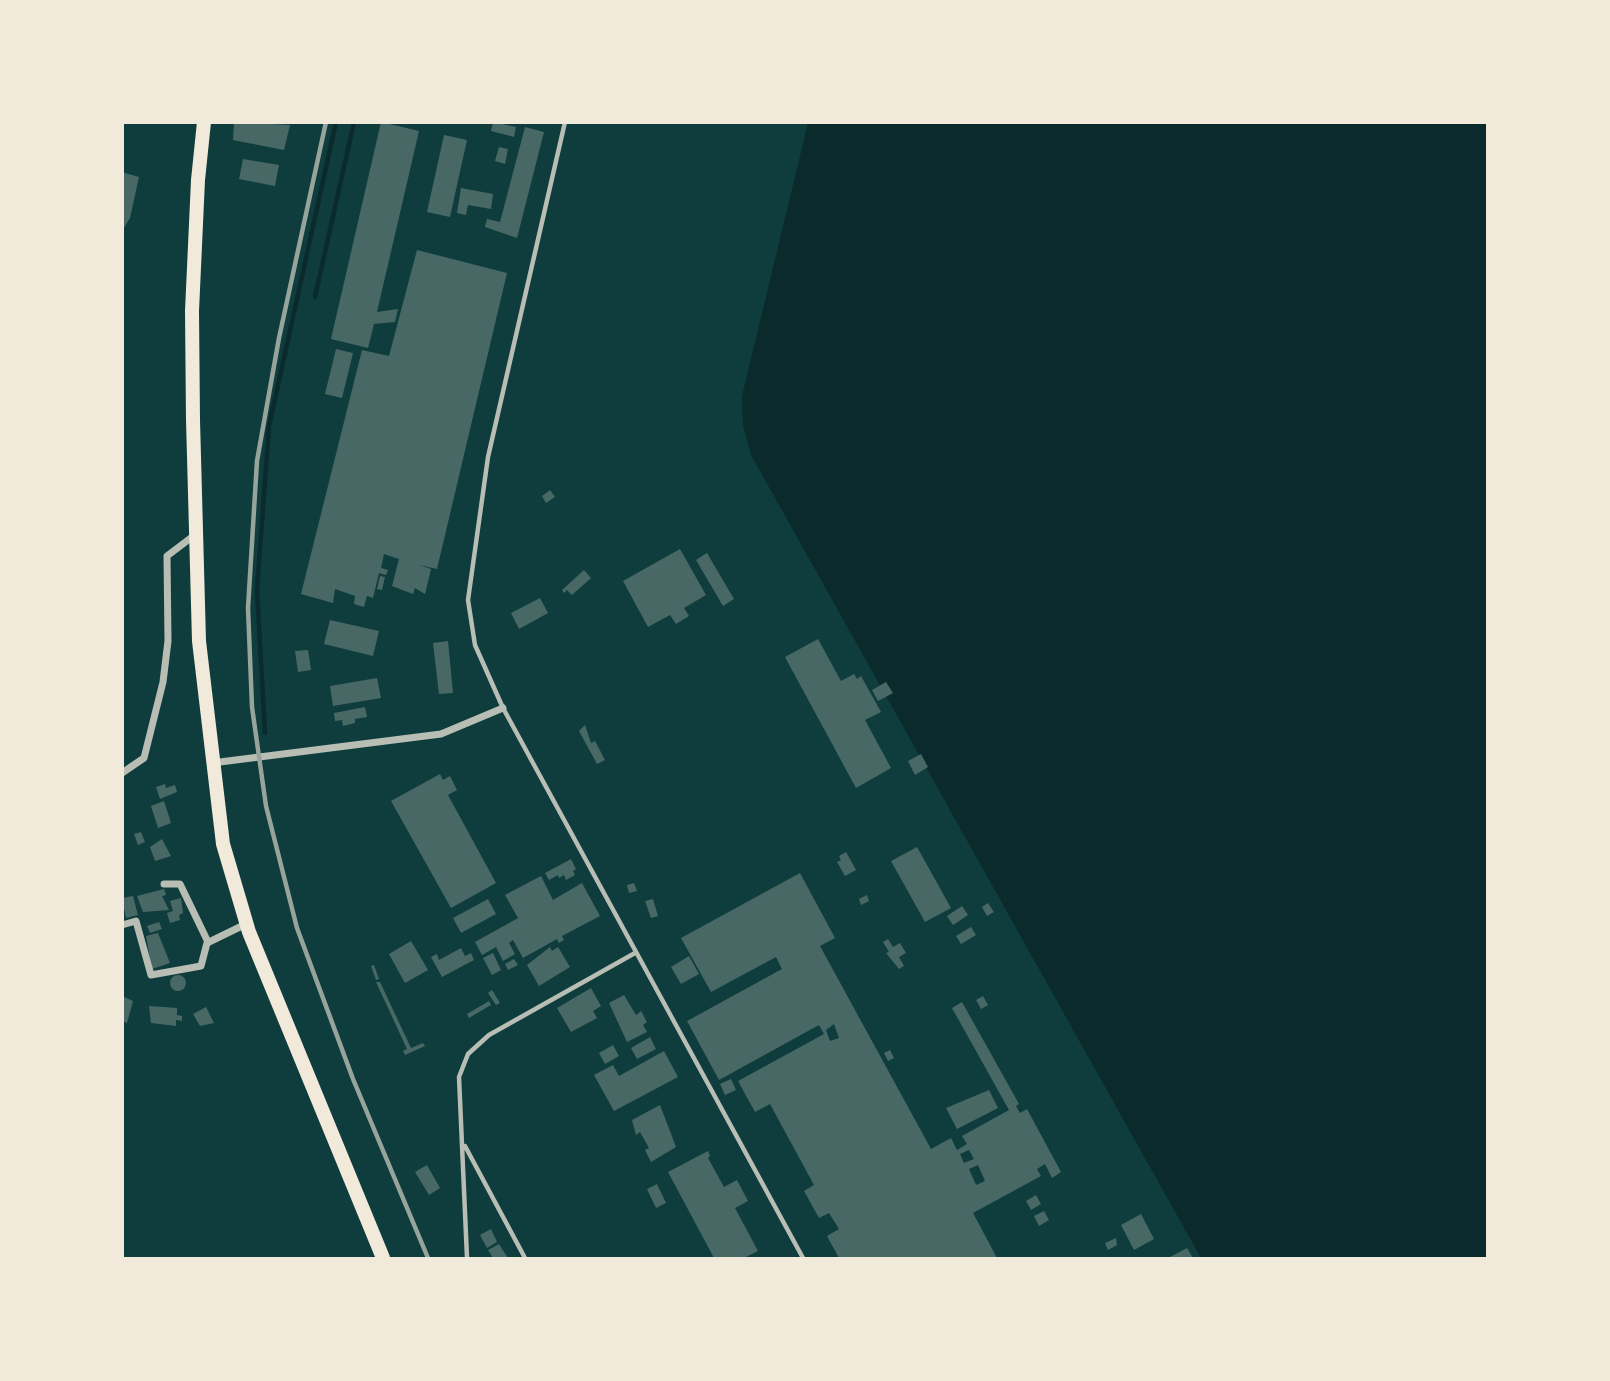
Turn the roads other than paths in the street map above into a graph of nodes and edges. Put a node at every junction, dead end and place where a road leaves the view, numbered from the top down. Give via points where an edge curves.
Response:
1 (204, 122) edge
2 (565, 122) edge
3 (196, 534) junction
4 (503, 708) junction
5 (212, 763) junction
6 (122, 773) edge
7 (164, 884) dead end
8 (246, 924) junction
9 (122, 925) edge
10 (208, 942) junction
11 (635, 953) junction
12 (463, 1142) junction
13 (383, 1258) edge
14 (467, 1258) edge
15 (525, 1258) edge
16 (803, 1258) edge

1 - 3 highway via 192,311
2 - 4 lane via 488,457 468,600 475,645
3 - 5 highway via 199,641
3 - 6 street via 167,556 168,641 163,682 144,758
4 - 5 street via 442,734
4 - 11 lane
5 - 8 highway via 223,845
7 - 10 street via 180,884
8 - 10 street
8 - 13 highway
9 - 10 street via 136,921 151,975 201,966
11 - 12 lane via 489,1034 468,1054 459,1077
11 - 16 lane
12 - 14 lane
12 - 15 lane

